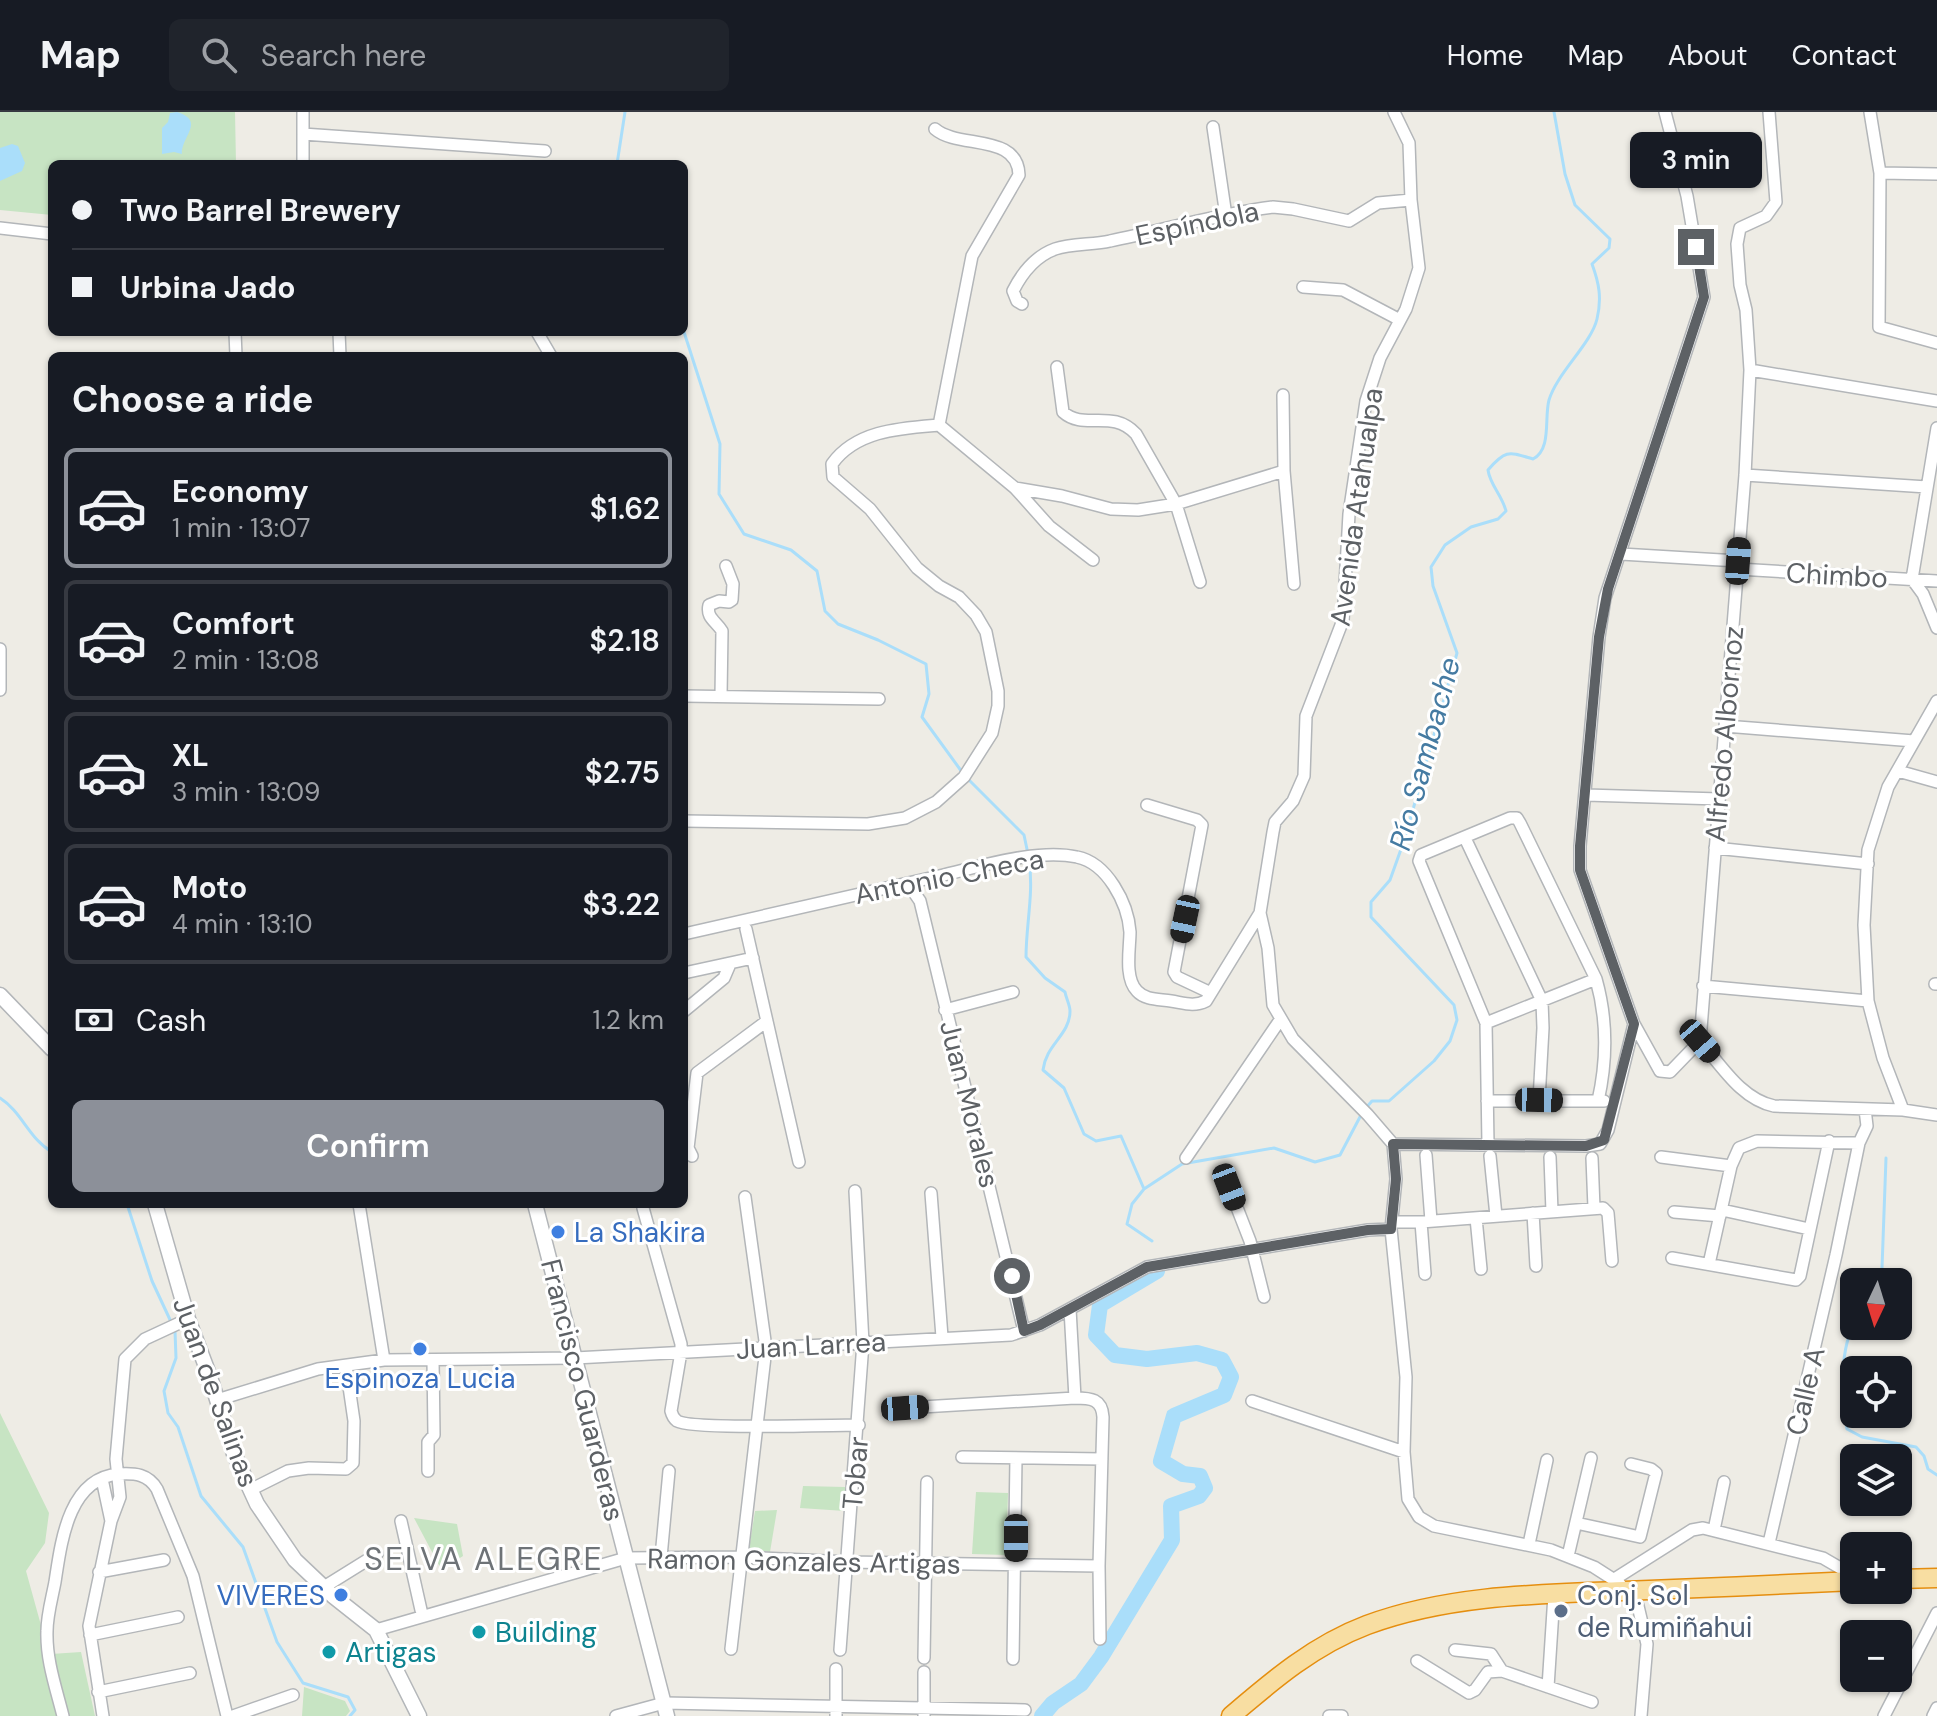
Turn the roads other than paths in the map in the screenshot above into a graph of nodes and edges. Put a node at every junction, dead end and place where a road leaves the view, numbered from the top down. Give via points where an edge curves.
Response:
1 (303, 112) edge
2 (1394, 112) edge
3 (1665, 112) edge
4 (1769, 112) edge
5 (1870, 112) edge
6 (1213, 127) dead end
7 (935, 129) dead end
8 (303, 134) junction
9 (545, 151) dead end
10 (303, 160) edge
11 (1880, 173) junction
12 (1937, 174) edge
13 (1411, 200) junction
14 (1226, 216) junction
15 (0, 228) edge
16 (48, 234) edge
17 (1303, 287) dead end
18 (1022, 304) dead end
19 (1400, 320) junction
20 (1937, 343) edge
21 (1057, 367) dead end
22 (1750, 370) junction
23 (1283, 395) dead end
24 (1937, 401) edge
25 (939, 425) junction
26 (1937, 428) edge
27 (1284, 471) junction
28 (1745, 475) junction
29 (1927, 487) junction
30 (1015, 488) junction
31 (1176, 504) junction
32 (1621, 554) junction
33 (1093, 560) dead end
34 (1738, 565) junction
35 (726, 566) dead end
36 (1912, 579) junction
37 (1937, 581) edge
38 (1200, 582) dead end
39 (1294, 584) dead end
40 (1937, 628) edge
41 (0, 649) edge
42 (0, 690) edge
43 (688, 696) edge
44 (721, 696) junction
45 (879, 699) dead end
46 (1937, 701) edge
47 (1725, 726) junction
48 (1914, 741) junction
49 (1898, 771) junction
50 (1937, 782) edge
51 (1586, 795) junction
52 (1719, 799) junction
53 (1147, 805) dead end
54 (688, 821) edge
55 (1465, 838) junction
56 (1715, 848) junction
57 (1868, 864) junction
58 (904, 884) junction
59 (1260, 913) junction
60 (746, 929) dead end
61 (688, 933) edge
62 (753, 958) junction
63 (730, 964) junction
64 (688, 972) edge
65 (1596, 979) junction
66 (1703, 986) junction
67 (1013, 992) dead end
68 (1211, 993) junction
69 (0, 995) edge
70 (1542, 1001) junction
71 (1868, 1001) junction
72 (688, 1008) edge
73 (945, 1010) junction
74 (1280, 1020) junction
75 (767, 1021) junction
76 (1486, 1023) junction
77 (1634, 1024) junction
78 (1700, 1041) junction
79 (48, 1045) edge
80 (1539, 1100) junction
81 (1487, 1101) junction
82 (1865, 1109) junction
83 (1903, 1110) junction
84 (1937, 1115) edge
85 (1829, 1141) junction
86 (1854, 1143) junction
87 (1393, 1144) junction
88 (1489, 1150) junction
89 (1426, 1155) dead end
90 (692, 1156) dead end
91 (1550, 1157) dead end
92 (1661, 1157) dead end
93 (1186, 1158) dead end
94 (1592, 1158) dead end
95 (799, 1162) dead end
96 (1731, 1166) junction
97 (1229, 1187) dead end
98 (855, 1191) dead end
99 (931, 1193) dead end
100 (745, 1197) dead end
101 (156, 1208) edge
102 (360, 1208) edge
103 (536, 1208) edge
104 (643, 1208) dead end
105 (1594, 1208) junction
106 (1552, 1212) junction
107 (1674, 1212) dead end
108 (1533, 1213) junction
109 (1721, 1213) junction
110 (1496, 1216) junction
111 (1476, 1218) junction
112 (1426, 1222) junction
113 (1392, 1225) junction
114 (1809, 1229) junction
115 (1252, 1249) junction
116 (1672, 1258) dead end
117 (1612, 1261) dead end
118 (1709, 1264) junction
119 (1536, 1266) dead end
120 (1481, 1269) dead end
121 (1425, 1274) dead end
122 (1264, 1297) dead end
123 (1070, 1309) junction
124 (188, 1319) junction
125 (1024, 1331) junction
126 (942, 1337) junction
127 (863, 1343) junction
128 (766, 1348) junction
129 (681, 1352) junction
130 (575, 1358) junction
131 (384, 1360) junction
132 (433, 1360) junction
133 (346, 1366) junction
134 (1075, 1398) junction
135 (217, 1400) junction
136 (1252, 1401) dead end
137 (905, 1408) dead end
138 (756, 1424) junction
139 (859, 1425) junction
140 (1404, 1452) junction
141 (962, 1457) dead end
142 (1016, 1458) junction
143 (1591, 1458) dead end
144 (1102, 1459) junction
145 (1547, 1460) dead end
146 (1631, 1464) dead end
147 (428, 1471) dead end
148 (669, 1471) dead end
149 (116, 1474) junction
150 (102, 1479) junction
151 (927, 1482) dead end
152 (1724, 1482) dead end
153 (250, 1490) junction
154 (111, 1521) junction
155 (401, 1521) dead end
156 (1576, 1523) junction
157 (1714, 1530) junction
158 (1769, 1543) junction
159 (1529, 1544) junction
160 (377, 1554) dead end
161 (1568, 1556) junction
162 (661, 1557) junction
163 (742, 1557) junction
164 (626, 1558) junction
165 (164, 1560) dead end
166 (848, 1562) junction
167 (926, 1563) junction
168 (1016, 1564) junction
169 (1099, 1566) junction
170 (1840, 1569) edge
171 (99, 1572) junction
172 (1840, 1578) edge
173 (1937, 1578) edge
174 (1912, 1579) edge
175 (1620, 1586) junction
176 (324, 1587) junction
177 (1554, 1595) junction
178 (421, 1610) dead end
179 (1937, 1613) edge
180 (178, 1617) dead end
181 (376, 1630) junction
182 (90, 1635) junction
183 (1100, 1639) dead end
184 (731, 1649) dead end
185 (840, 1650) dead end
186 (1455, 1650) dead end
187 (924, 1658) dead end
188 (1013, 1659) dead end
189 (1417, 1661) dead end
190 (836, 1669) dead end
191 (1502, 1671) junction
192 (924, 1672) dead end
193 (190, 1673) dead end
194 (1548, 1687) junction
195 (98, 1692) junction
196 (293, 1695) dead end
197 (1592, 1702) dead end
198 (1937, 1708) edge
199 (666, 1709) edge
200 (1025, 1710) dead end
201 (836, 1711) edge
202 (924, 1713) edge
203 (980, 1713) edge
204 (63, 1716) edge
205 (103, 1716) edge
206 (227, 1716) edge
207 (233, 1716) edge
208 (419, 1716) edge
209 (616, 1716) edge
210 (1231, 1716) edge
211 (1329, 1716) edge
212 (1342, 1716) edge
213 (1641, 1716) edge
214 (1884, 1716) edge
215 (1933, 1716) edge

1 - 8 street
2 - 13 street, Avenida Atahualpa via 1409,143
3 - 32 street via 1687,196 1704,297
4 - 22 street, Alfredo Albornoz via 1776,202 1766,216 1736,235
5 - 11 street
6 - 14 street
7 - 25 street via 951,139 1003,149 1019,165 1019,175 972,256
8 - 9 street
8 - 10 street
11 - 12 street
11 - 20 street via 1879,327
13 - 14 street, Espíndola via 1378,203 1349,221 1273,207
13 - 19 street, Avenida Atahualpa via 1419,268
14 - 18 street, Espíndola via 1058,247 1041,256 1017,283 1013,291
15 - 16 street
17 - 19 street via 1343,290
19 - 59 street, Avenida Atahualpa via 1366,401 1349,514 1343,620 1306,716 1304,776 1293,801 1275,822
21 - 31 street via 1063,412 1127,425
22 - 24 street
22 - 28 street, Alfredo Albornoz
23 - 27 street
25 - 30 street
25 - 54 street via 885,430 840,451 832,464 833,477 870,509 917,568 959,597 986,632 998,706 992,733 972,768 921,811 886,823
26 - 29 street
27 - 31 street
27 - 39 street
28 - 29 street
28 - 34 street, Alfredo Albornoz
29 - 36 street
30 - 31 street via 1111,509
30 - 33 street via 1049,526
31 - 38 street
32 - 34 street, Chimbo
32 - 51 street via 1605,598 1599,637
34 - 36 street, Chimbo
34 - 47 street, Alfredo Albornoz
35 - 44 street via 732,600 713,602 708,610 722,631
36 - 37 street, Chimbo
36 - 40 street
41 - 42 street
43 - 44 street
44 - 45 street
46 - 48 street
47 - 48 street
47 - 52 street, Alfredo Albornoz
48 - 49 street
49 - 50 street
49 - 57 street via 1870,839
51 - 52 street
51 - 77 street via 1580,870
52 - 56 street, Alfredo Albornoz
53 - 68 street via 1202,825 1174,972
55 - 65 street via 1517,818
55 - 70 street
55 - 76 street via 1421,855 1419,867
56 - 57 street
56 - 66 street, Alfredo Albornoz
57 - 71 street
58 - 61 street, Antonio Checa
58 - 68 street, Antonio Checa via 1042,856 1085,859 1108,878 1126,912 1130,979 1136,990 1193,1005
58 - 73 street, Juan Morales via 920,901
59 - 68 street
59 - 74 street, Avenida Atahualpa via 1273,1005
60 - 62 street
62 - 63 street
62 - 75 street
63 - 64 street
63 - 72 street via 724,978
65 - 70 street
65 - 80 street via 1603,1004 1601,1101
66 - 71 street
66 - 78 street, Alfredo Albornoz
67 - 73 street
69 - 79 street
70 - 76 street
70 - 80 street
71 - 83 street
73 - 125 street, Juan Morales
74 - 87 street, Avenida Atahualpa
74 - 93 street
75 - 90 street via 697,1073 688,1148
75 - 95 street
76 - 81 street
77 - 78 street via 1663,1072 1672,1070
77 - 88 street via 1600,1144
78 - 82 street via 1749,1097 1761,1103
80 - 81 street
81 - 88 street
82 - 83 street
82 - 86 street, Calle A via 1867,1126
83 - 84 street
85 - 86 street
85 - 96 street via 1750,1142 1739,1148
85 - 114 street
86 - 158 street, Calle A via 1830,1285
87 - 88 street
87 - 113 street
88 - 110 street
89 - 112 street
91 - 106 street
92 - 96 street
94 - 105 street
96 - 109 street
97 - 115 street
98 - 127 street, Tobar
99 - 126 street
100 - 128 street
101 - 124 street, Juan de Salinas
102 - 131 street
103 - 130 street, Francisco Guarderas
104 - 129 street
105 - 106 street, Juan Larrea
105 - 117 street via 1608,1213
106 - 108 street, Juan Larrea
107 - 109 street
108 - 110 street, Juan Larrea
108 - 119 street
109 - 114 street
109 - 118 street
110 - 111 street, Juan Larrea
111 - 112 street, Juan Larrea
111 - 120 street
112 - 113 street, Juan Larrea
112 - 121 street
113 - 115 street, Juan Larrea
113 - 140 street via 1406,1377
114 - 118 street via 1796,1280
115 - 122 street
115 - 123 street, Juan Larrea via 1147,1267
116 - 118 street
123 - 125 street, Juan Larrea
123 - 134 street
124 - 135 street, Juan de Salinas
124 - 149 street via 145,1339 123,1366
125 - 126 street, Juan Larrea
126 - 127 street, Juan Larrea
127 - 128 street, Juan Larrea
127 - 139 street, Tobar
128 - 129 street, Juan Larrea
128 - 138 street
129 - 130 street, Juan Larrea
129 - 138 street via 674,1418
130 - 132 street, Juan Larrea
130 - 164 street, Francisco Guarderas
131 - 132 street, Juan Larrea
131 - 133 street, Juan Larrea
132 - 147 street via 434,1435 428,1442
133 - 135 street, Juan Larrea via 302,1373
133 - 153 street via 354,1421 353,1463 346,1469 288,1471
134 - 137 street
134 - 144 street via 1091,1398 1103,1407
135 - 153 street, Juan de Salinas
136 - 140 street
138 - 139 street
138 - 163 street
139 - 166 street, Tobar
140 - 159 street via 1408,1499 1419,1517 1442,1528
141 - 142 street
142 - 144 street
142 - 168 street
143 - 156 street
144 - 169 street
145 - 159 street
146 - 156 street via 1656,1473 1640,1537
148 - 162 street
149 - 150 street
149 - 154 street via 120,1497
149 - 206 street via 140,1474 157,1489 193,1576
150 - 154 street
150 - 204 street via 82,1494 68,1520 54,1585 47,1630
151 - 167 street
152 - 157 street
153 - 176 street, Juan de Salinas via 295,1560
154 - 171 street
155 - 178 street
156 - 161 street
157 - 158 street
157 - 175 street via 1692,1530
158 - 170 street via 1823,1558
159 - 161 street
160 - 176 street
161 - 175 street
162 - 163 street, Ramon Gonzales Artigas
162 - 164 street, Ramon Gonzales Artigas
163 - 166 street, Ramon Gonzales Artigas
163 - 184 street
164 - 181 street, Ramon Gonzales Artigas
164 - 199 street, Francisco Guarderas
165 - 171 street
166 - 167 street, Ramon Gonzales Artigas
166 - 185 street, Tobar
167 - 168 street, Ramon Gonzales Artigas
167 - 187 street
168 - 169 street, Ramon Gonzales Artigas
168 - 188 street
169 - 183 street
171 - 182 street
172 - 175 highway
173 - 174 highway
175 - 177 highway
175 - 213 street via 1638,1606 1647,1644
176 - 181 street, Juan de Salinas
177 - 194 street
177 - 210 highway via 1455,1603 1364,1626 1289,1667
179 - 214 street
180 - 182 street
181 - 208 street, Juan de Salinas
182 - 195 street
186 - 191 street via 1491,1654
189 - 191 street via 1469,1693 1488,1672
190 - 201 street
191 - 194 street
192 - 202 street
193 - 195 street
194 - 197 street
195 - 205 street
196 - 207 street
198 - 215 street
199 - 201 street
199 - 209 street
200 - 203 street
201 - 202 street
202 - 203 street
211 - 212 street

